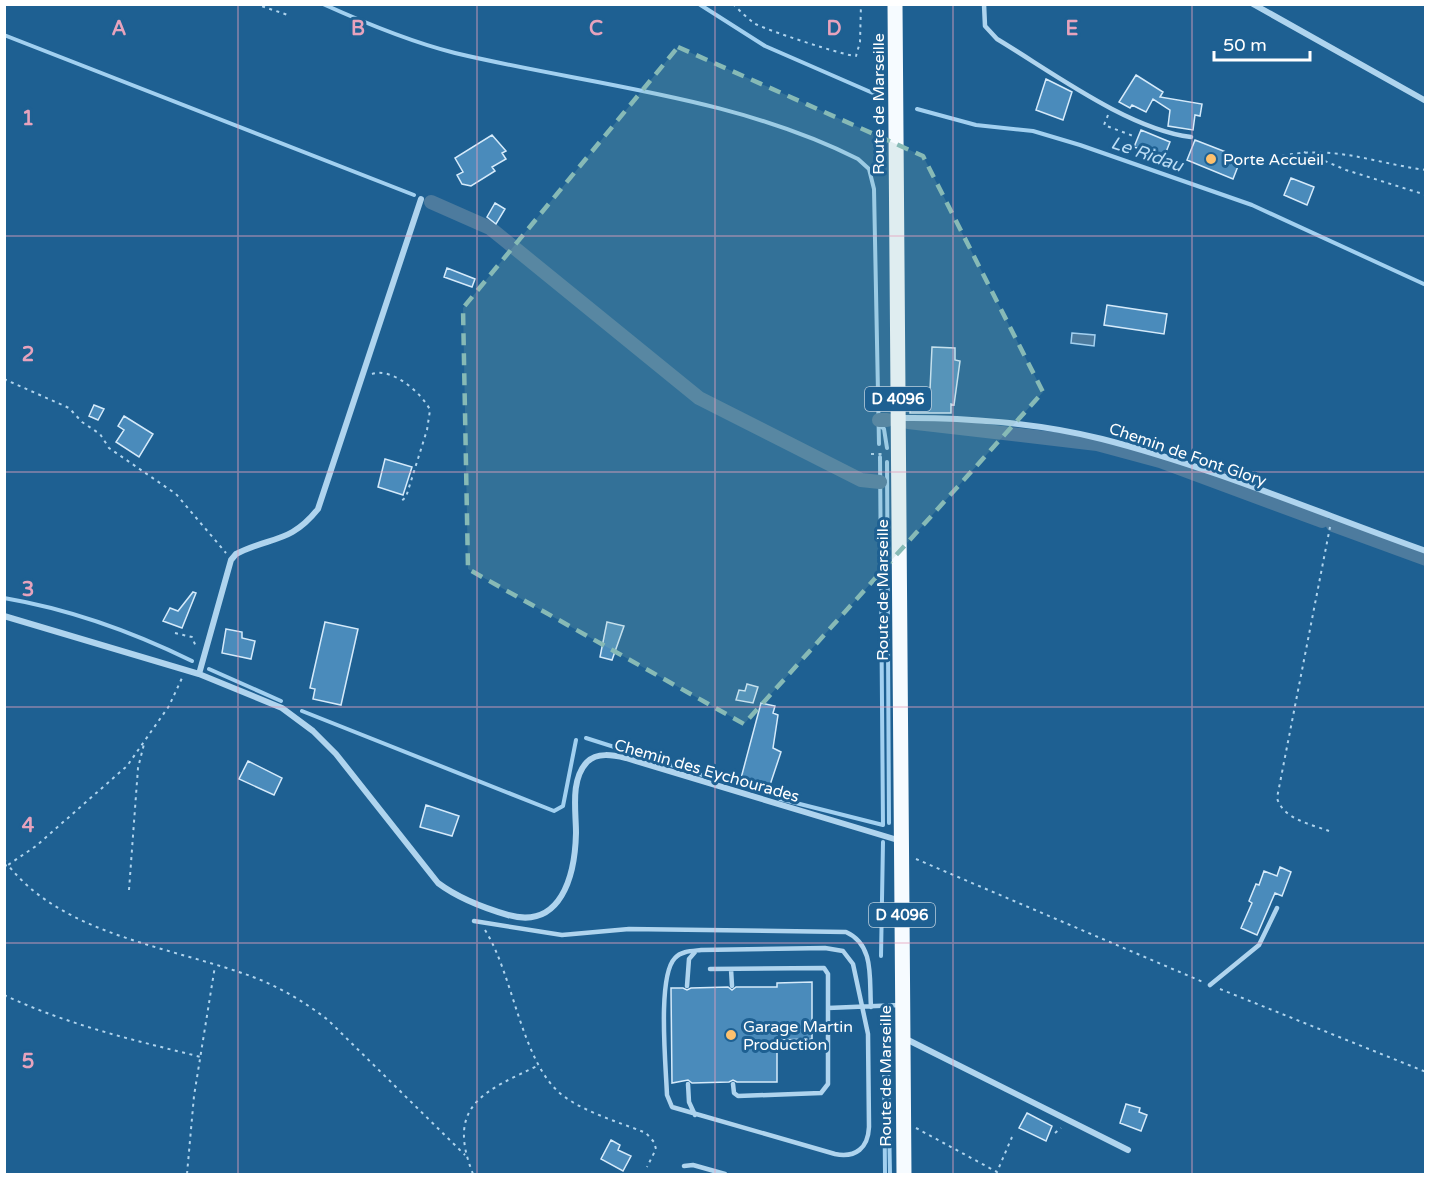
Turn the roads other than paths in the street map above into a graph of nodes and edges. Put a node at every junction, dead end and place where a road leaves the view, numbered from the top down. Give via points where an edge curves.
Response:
1 (895, 4) edge
2 (984, 4) edge
3 (1253, 4) edge
4 (1425, 101) edge
5 (1191, 137) dead end
6 (421, 200) dead end
7 (898, 418) junction
8 (1425, 551) edge
9 (4, 616) edge
10 (199, 674) junction
11 (901, 847) junction
12 (1277, 909) dead end
13 (474, 921) road end
14 (701, 950) junction
15 (710, 969) dead end
16 (731, 969) junction
17 (1210, 985) road end
18 (687, 986) dead end
19 (732, 986) dead end
20 (903, 1005) junction
21 (861, 1007) junction
22 (871, 1007) junction
23 (828, 1008) junction
24 (903, 1038) junction
25 (688, 1084) dead end
26 (733, 1084) dead end
27 (696, 1116) junction
28 (1128, 1150) dead end
29 (684, 1166) dead end
30 (724, 1174) edge
31 (904, 1174) edge

1 - 7 main road, Route de Marseille / D 4096
2 - 5 lane via 985,26 996,39 1139,123
3 - 4 street
6 - 10 street via 318,509 297,531 241,551 231,560
7 - 8 street, Chemin de Font Glory via 989,423 1100,438
7 - 11 main road, Route de Marseille / D 4096
9 - 10 street, Chemin des Eychourades
10 - 11 street, Chemin des Eychourades via 290,713 336,754 438,883 459,897 510,916 540,917 561,896 575,845 577,779 587,762 600,755 626,758
11 - 20 main road, Route de Marseille / D 4096
12 - 17 lane via 1259,945
13 - 22 lane via 562,935 629,930 846,932 859,939 866,950
14 - 18 lane via 690,956
14 - 21 lane via 843,951 852,960
14 - 27 lane via 675,958 668,969 665,987 667,1095 672,1107
15 - 16 lane
16 - 19 lane
16 - 23 lane via 824,968 828,974
20 - 22 lane
20 - 24 main road, Route de Marseille / D 4096
21 - 22 lane
21 - 23 lane
21 - 27 lane via 868,1034 869,1127 868,1140 859,1151 835,1154
23 - 26 lane via 828,1084 824,1090 817,1094 738,1096
24 - 28 street
24 - 31 main road, Route de Marseille / D 4096
25 - 27 lane via 688,1102
29 - 30 lane

